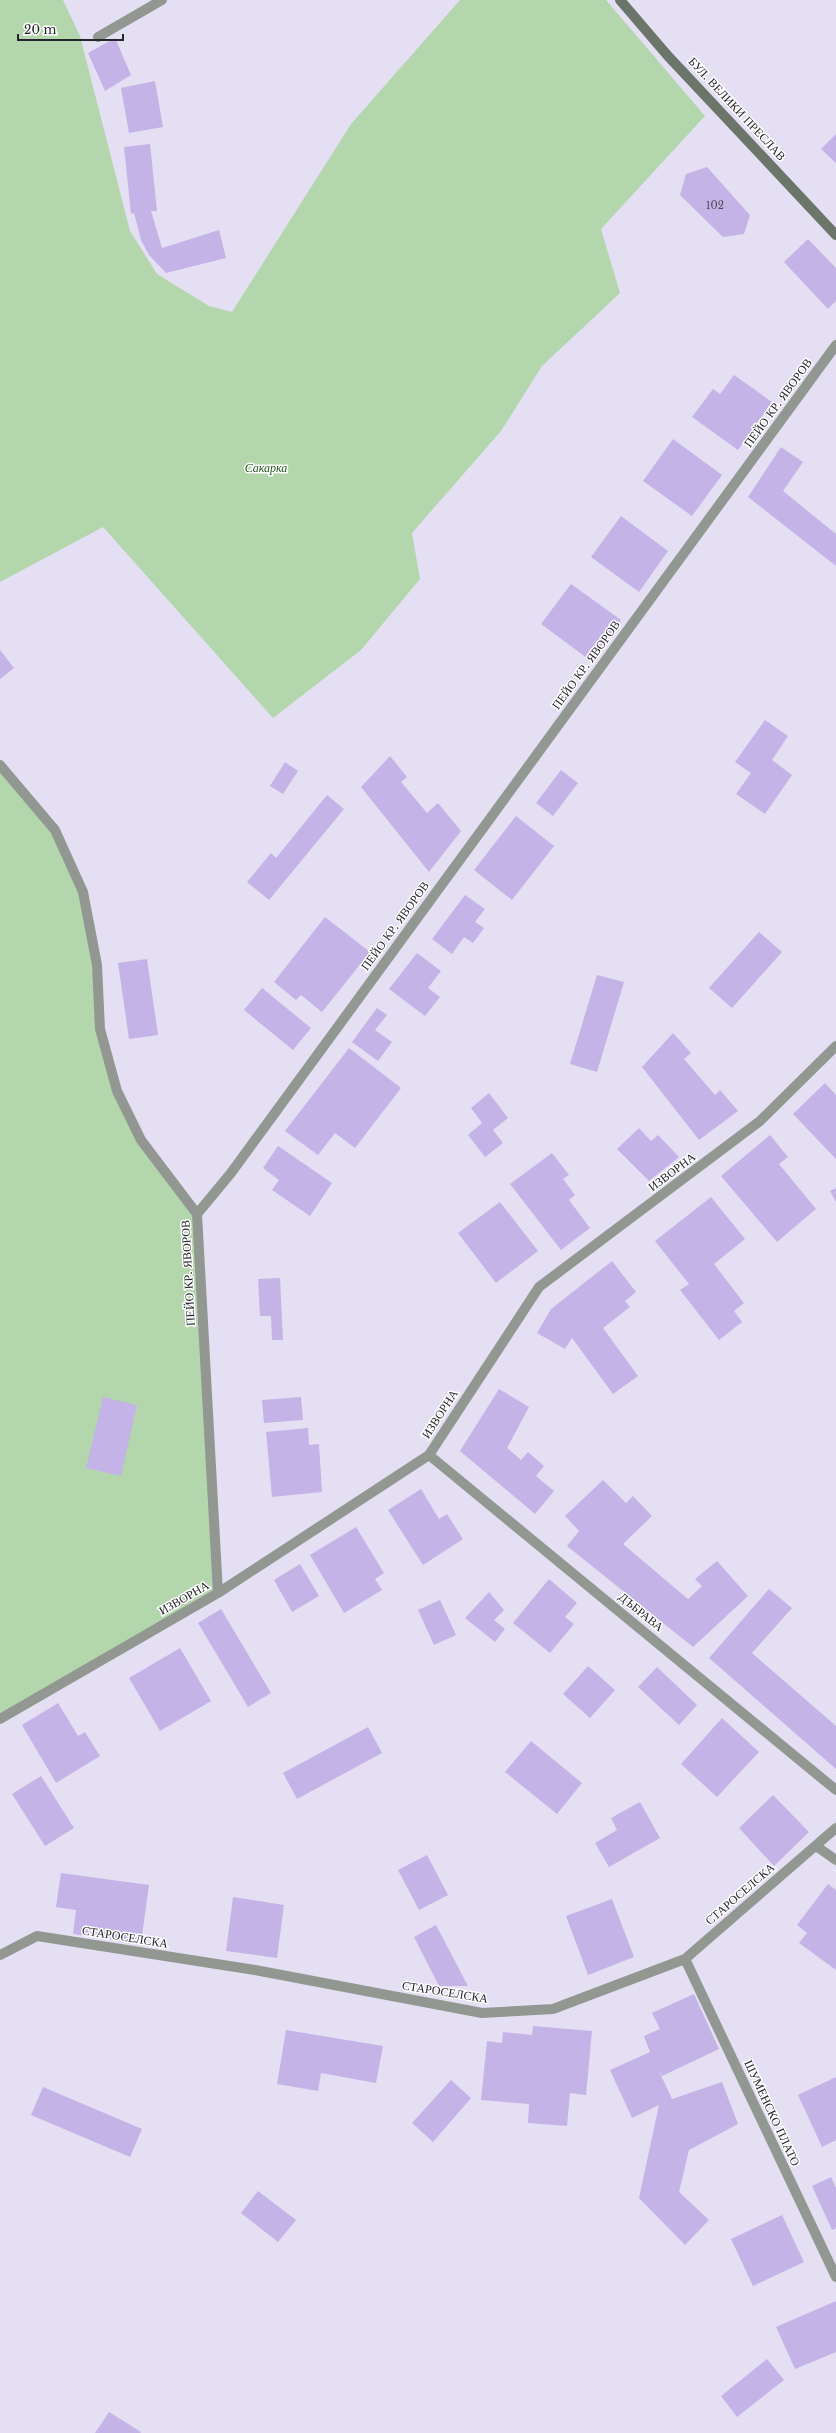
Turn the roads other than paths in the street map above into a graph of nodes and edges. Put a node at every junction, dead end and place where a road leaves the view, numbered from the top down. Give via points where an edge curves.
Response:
1 (162, 0) edge
2 (620, 0) edge
3 (98, 37) dead end
4 (836, 234) edge
5 (836, 345) edge
6 (0, 765) edge
7 (836, 1046) edge
8 (197, 1214) junction
9 (429, 1455) junction
10 (218, 1593) junction
11 (0, 1719) edge
12 (836, 1790) edge
13 (836, 1828) edge
14 (816, 1846) junction
15 (836, 1860) edge
16 (0, 1955) edge
17 (685, 1959) junction
18 (836, 2277) edge

1 - 3 street
2 - 4 main road, БУЛ. ВЕЛИКИ ПРЕСЛАВ via 668,56
5 - 8 street, ПЕЙО КР. ЯВОРОВ via 231,1173
6 - 8 street via 54,830 83,892 97,965 100,1029 117,1091 142,1140
7 - 9 street, ИЗВОРНА via 760,1121 539,1287
8 - 10 street, ПЕЙО КР. ЯВОРОВ
9 - 10 street, ИЗВОРНА
9 - 12 street, ДЪБРАВА
10 - 11 street, ИЗВОРНА
13 - 14 street, СТАРОСЕЛСКА
14 - 15 street
14 - 17 street, СТАРОСЕЛСКА
16 - 17 street, СТАРОСЕЛСКА via 36,1936 255,1970 482,2013 553,2009
17 - 18 street, ШУМЕНСКО ПЛАТО

